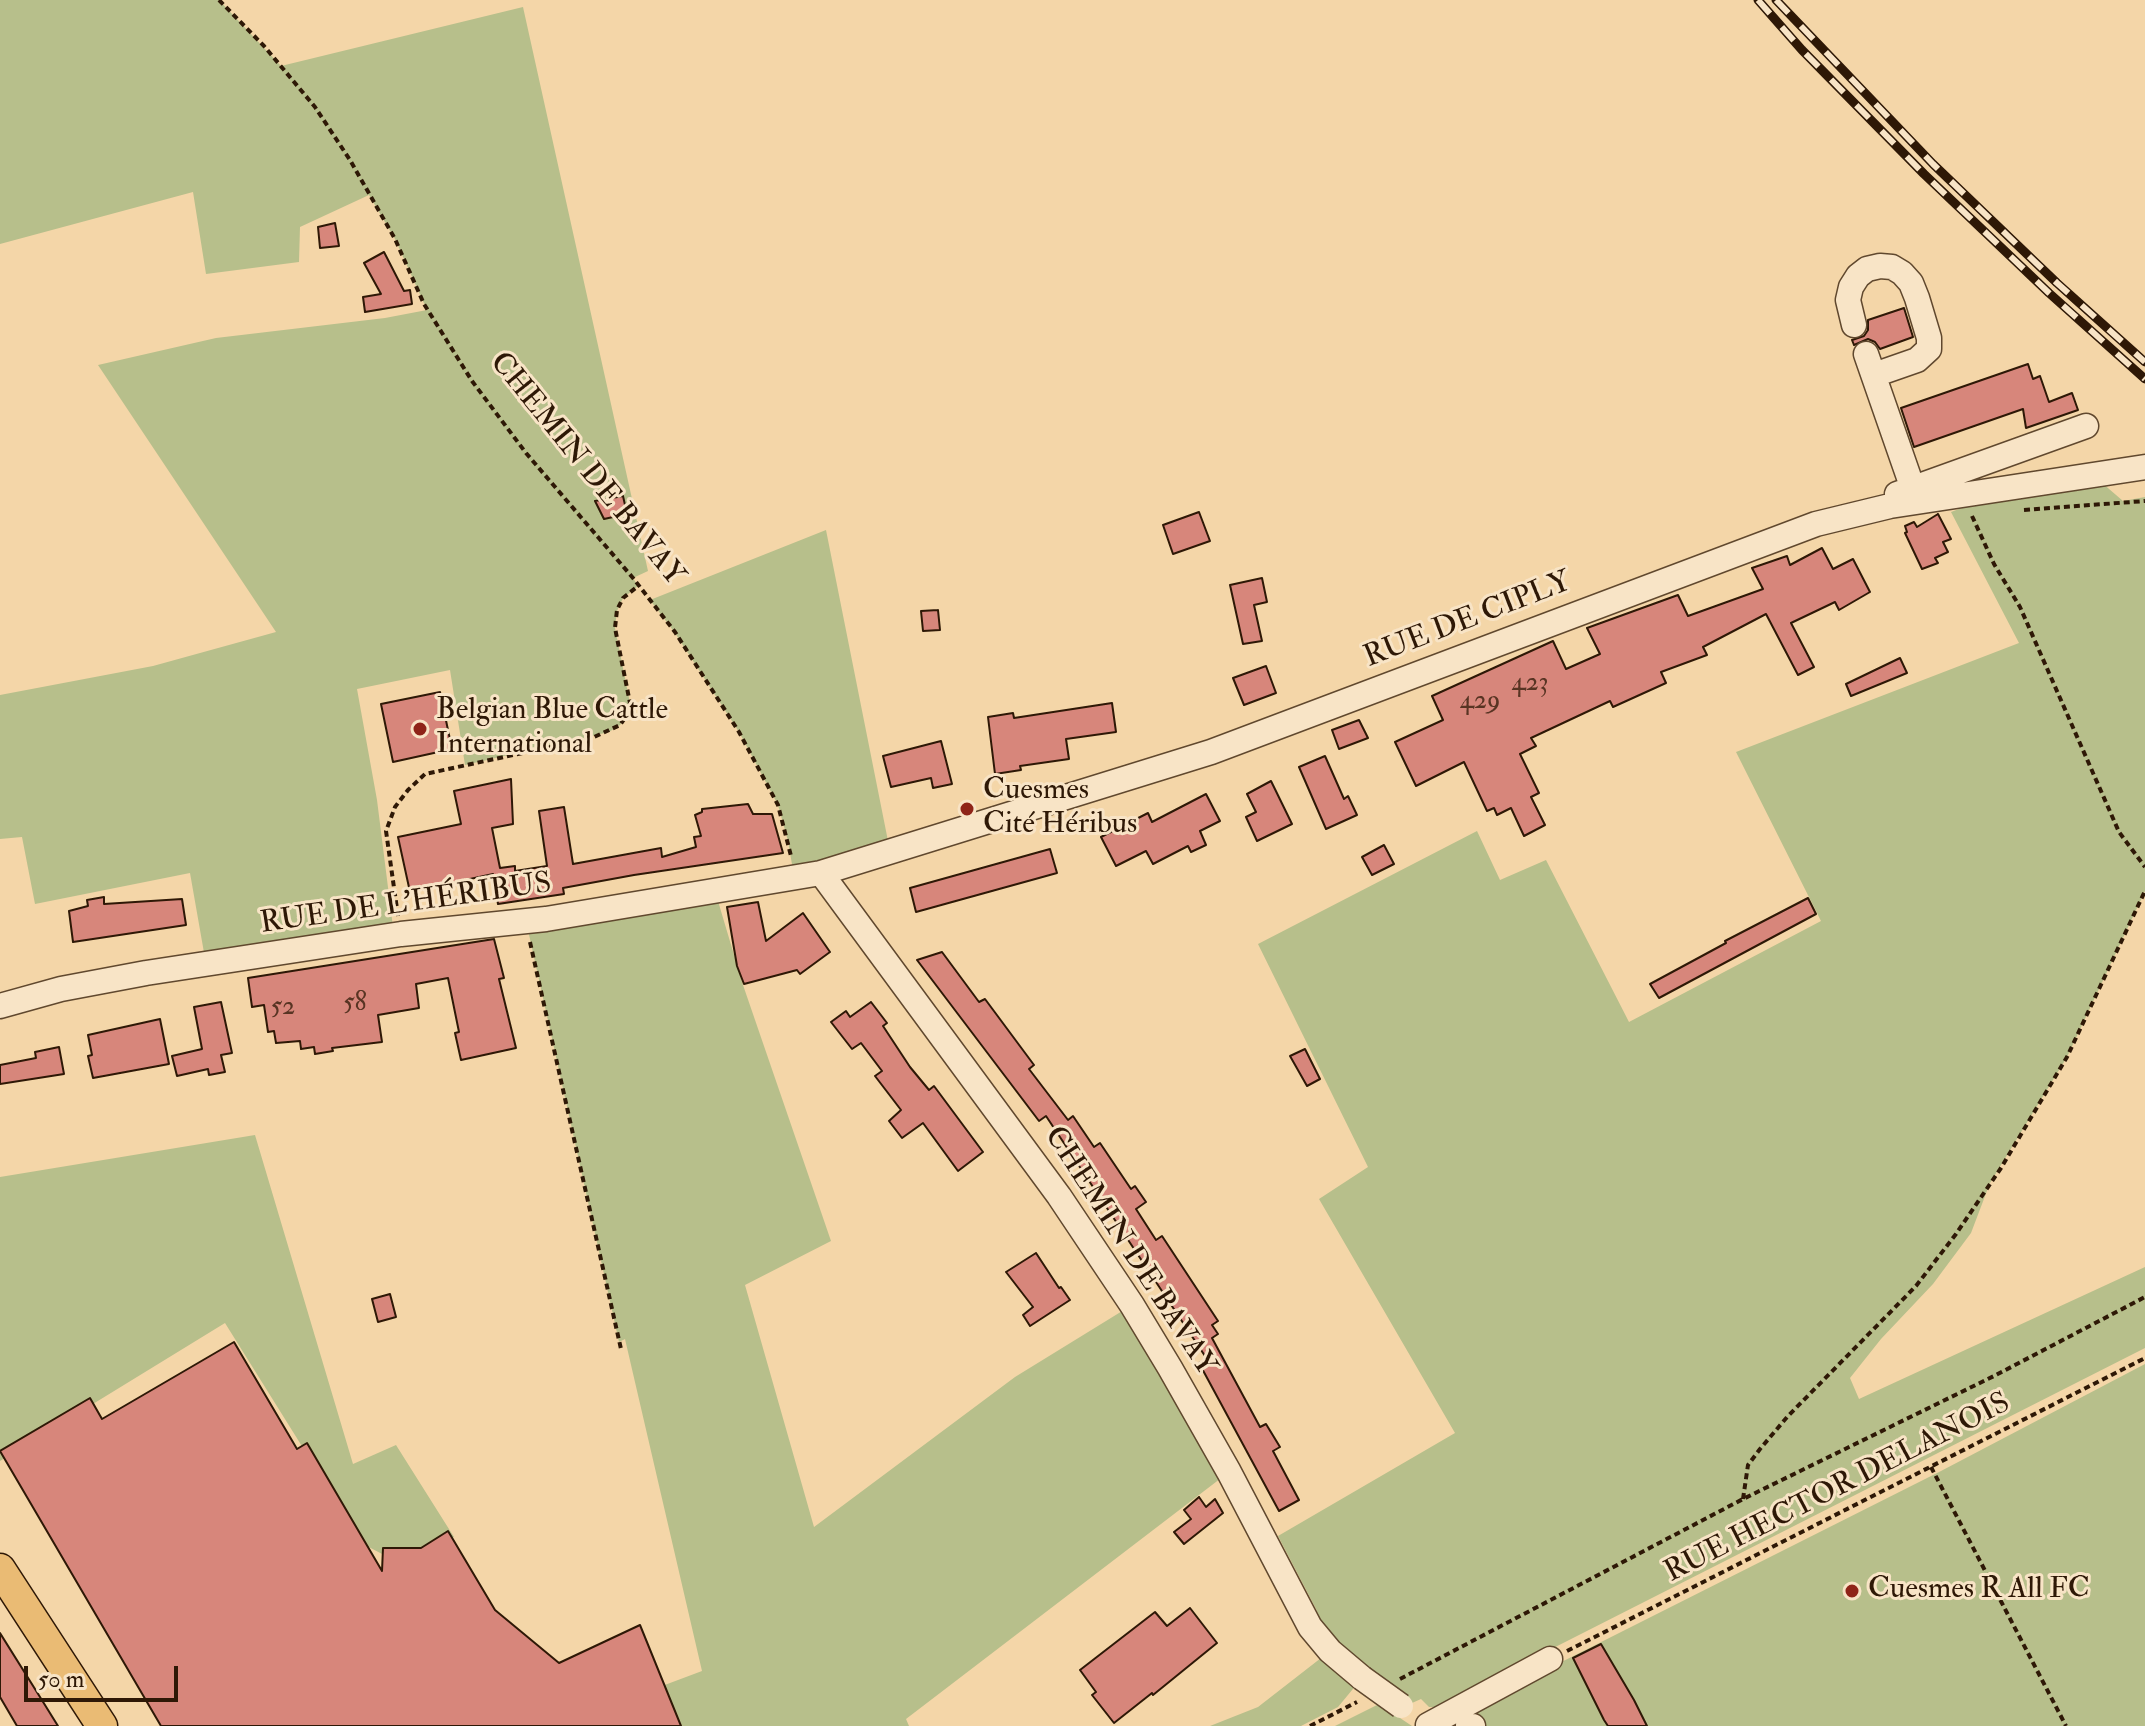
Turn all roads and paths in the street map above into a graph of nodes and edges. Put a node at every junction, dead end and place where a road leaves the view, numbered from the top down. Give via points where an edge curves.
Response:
1 (219, 0) edge
2 (1854, 325) dead end
3 (2086, 426) dead end
4 (2145, 467) edge
5 (2016, 488) junction
6 (1913, 489) junction
7 (1967, 494) junction
8 (2145, 501) edge
9 (1816, 524) junction
10 (638, 586) junction
11 (2145, 867) edge
12 (821, 873) junction
13 (794, 876) junction
14 (2145, 891) edge
15 (526, 921) junction
16 (401, 934) junction
17 (0, 1006) edge
18 (2145, 1297) edge
19 (621, 1349) dead end
20 (2145, 1358) edge
21 (1931, 1467) junction
22 (1743, 1499) junction
23 (0, 1569) edge
24 (1550, 1659) joint
25 (1394, 1682) dead end
26 (1364, 1687) junction
27 (102, 1726) edge
28 (1310, 1726) edge
29 (1428, 1726) edge
30 (2066, 1726) edge

1 - 10 path, CHEMIN DE BAVAY via 315,107 350,160 424,304 472,381
2 - 6 street via 1848,300 1851,287 1867,269 1892,267 1911,283 1929,349 1917,360 1870,364
3 - 6 street
4 - 5 street, RUE DE CIPLY
5 - 7 street, RUE DE CIPLY
5 - 8 path via 2022,510
6 - 9 street
7 - 9 street, RUE DE CIPLY
7 - 11 path via 1971,515 2020,607 2119,832
9 - 12 street, RUE DE CIPLY via 1211,752
10 - 13 path, CHEMIN DE BAVAY via 675,632 739,732 778,805
10 - 16 path via 617,610 615,628 630,703 620,725 592,738 425,774 395,807 386,831
12 - 13 street, RUE DE L'HÉRIBUS
12 - 26 street, CHEMIN DE BAVAY via 1059,1196 1132,1305 1229,1472 1310,1627
13 - 15 street, RUE DE L'HÉRIBUS
14 - 22 path via 2067,1057 1996,1176 1916,1286 1760,1449 1748,1465
15 - 16 street, RUE DE L'HÉRIBUS
15 - 19 path
16 - 17 street, RUE DE L'HÉRIBUS via 146,973
18 - 22 path
20 - 21 path, RUE HECTOR DELANOIS
21 - 24 path, RUE HECTOR DELANOIS
21 - 30 path
22 - 25 path
23 - 27 main road
24 - 29 street
26 - 28 path
26 - 29 street, CHEMIN DE BAVAY, bridge

